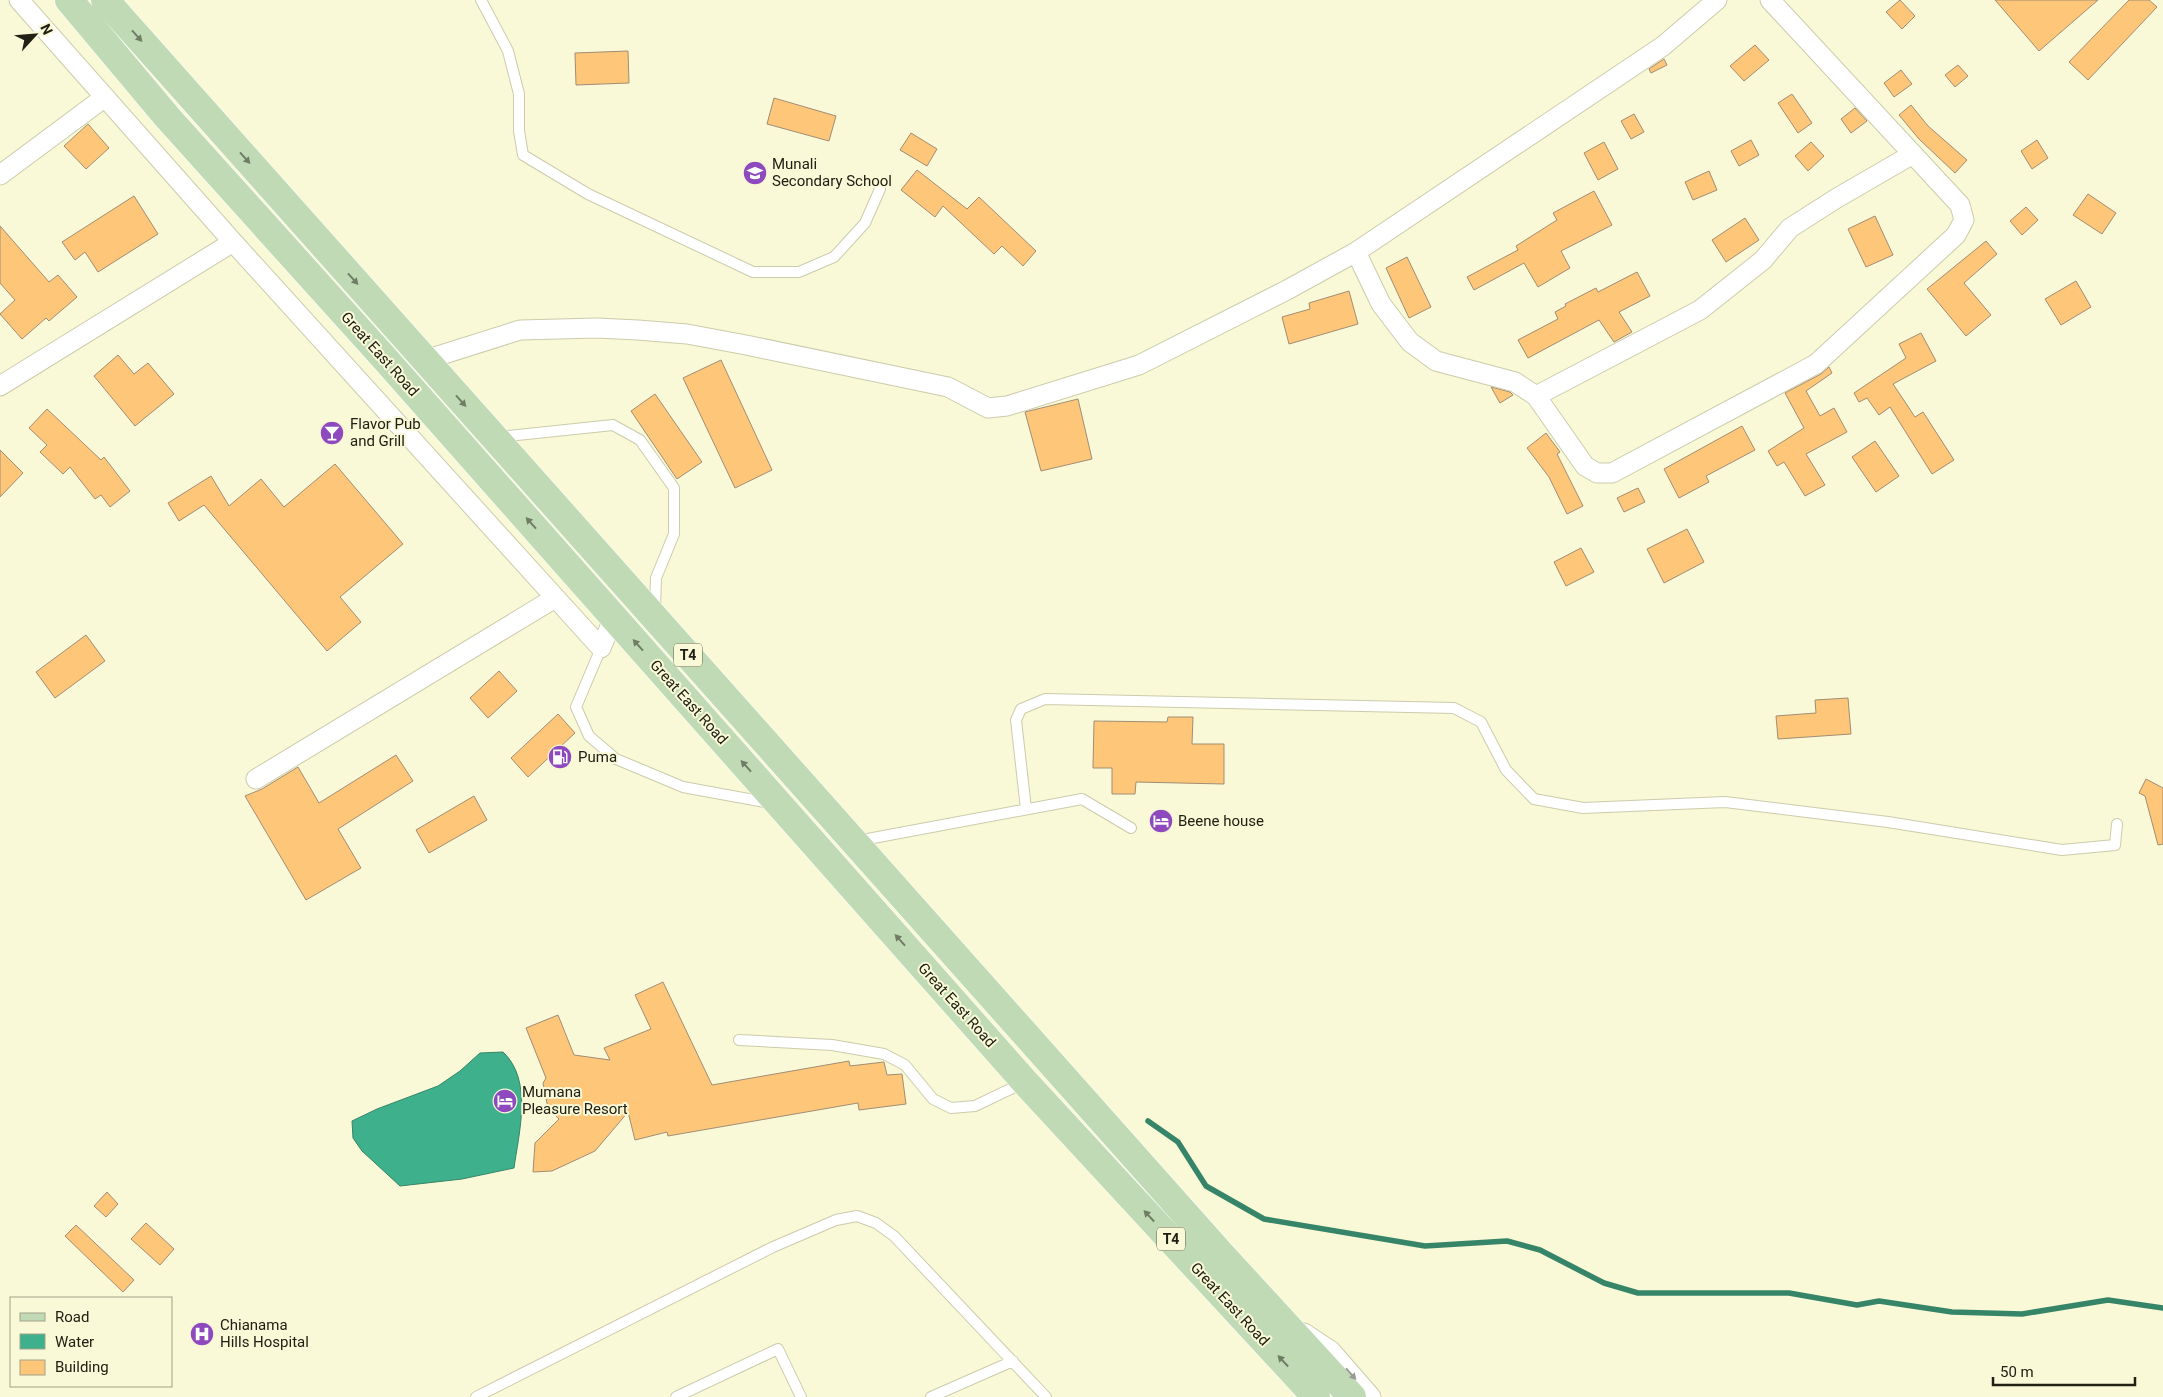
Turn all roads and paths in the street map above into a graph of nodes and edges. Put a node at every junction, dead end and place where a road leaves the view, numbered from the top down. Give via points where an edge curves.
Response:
1 (19, 0) edge
2 (69, 0) edge
3 (105, 0) edge
4 (481, 0) edge
5 (1717, 0) edge
6 (1770, 0) edge
7 (105, 97) junction
8 (1913, 154) junction
9 (0, 175) edge
10 (880, 189) dead end
11 (233, 242) junction
12 (1356, 252) junction
13 (425, 360) junction
14 (0, 386) edge
15 (1536, 396) junction
16 (495, 438) junction
17 (555, 598) junction
18 (614, 617) junction
19 (654, 617) junction
20 (601, 648) junction
21 (256, 779) dead end
22 (780, 805) junction
23 (1026, 809) junction
24 (2117, 824) dead end
25 (1131, 828) dead end
26 (854, 842) junction
27 (739, 1040) dead end
28 (1026, 1082) junction
29 (1272, 1310) junction
30 (1013, 1361) junction
31 (476, 1397) edge
32 (676, 1397) edge
33 (801, 1397) edge
34 (931, 1397) edge
35 (1046, 1397) edge
36 (1316, 1397) edge
37 (1352, 1397) edge
38 (1371, 1397) edge

1 - 7 street
18 -> 2 main road, Great East Road / T4 via 168,118
3 -> 13 main road, Great East Road / T4
4 - 10 lane via 508,51 519,94 523,155 588,194 632,215 754,272 799,272 834,257 865,222
5 - 12 street via 1663,46
6 - 8 street
7 - 9 street
7 - 11 street
8 - 15 street via 1790,228 1763,260 1700,310
8 - 15 street via 1960,205 1964,220 1956,235 1816,364 1612,473 1598,473 1585,466
11 - 14 street
11 - 17 street
12 - 13 street via 1139,364 1007,406 988,408 948,387 687,334 598,328 520,330
12 - 15 street via 1381,304 1410,342 1436,361 1515,382
13 -> 16 main road, Great East Road / T4
16 - 19 main road, Great East Road / T4
16 - 19 lane via 614,424 640,440 674,488 674,534 656,578
17 - 20 street
17 - 21 street
18 - 20 street
22 -> 18 main road, Great East Road / T4
19 - 26 main road, Great East Road / T4
20 - 22 lane via 576,707 589,736 616,759 683,787
28 -> 22 main road, Great East Road / T4
23 - 24 lane via 1016,720 1021,709 1046,699 1454,708 1481,722 1506,770 1534,799 1583,808 1725,802 1888,822 2062,850 2115,845
23 - 25 lane via 1082,799
23 - 26 lane
26 - 29 main road, Great East Road / T4
27 - 28 lane via 832,1045 884,1054 904,1065 934,1099 951,1108 975,1106
36 -> 28 main road, Great East Road / T4
29 - 37 main road, Great East Road / T4
29 -> 38 street via 1331,1351
30 - 31 lane via 894,1236 876,1223 857,1216 836,1220 773,1247
30 - 34 lane
30 - 35 lane
32 - 33 lane via 778,1349

